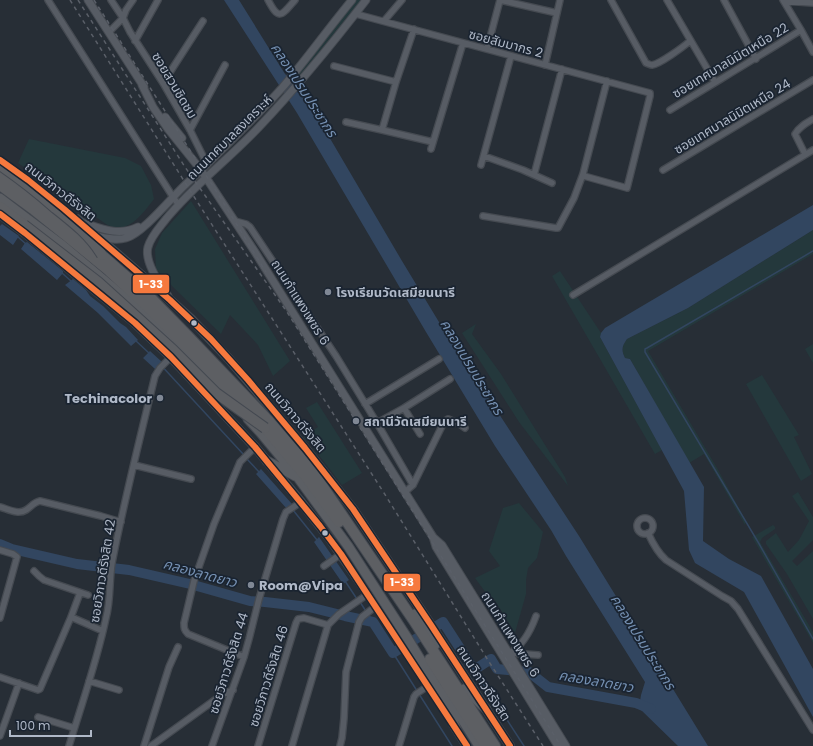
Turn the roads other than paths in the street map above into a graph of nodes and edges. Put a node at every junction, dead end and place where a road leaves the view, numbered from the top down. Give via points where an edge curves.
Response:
1 (48, 0) edge
2 (88, 0) edge
3 (112, 0) edge
4 (133, 0) edge
5 (158, 0) edge
6 (268, 0) edge
7 (295, 0) edge
8 (352, 0) edge
9 (366, 0) edge
10 (402, 0) edge
11 (500, 0) edge
12 (560, 0) edge
13 (611, 0) edge
14 (667, 0) edge
15 (724, 0) edge
16 (783, 1) edge
17 (813, 3) edge
18 (557, 13) junction
19 (356, 14) junction
20 (123, 18) junction
21 (203, 21) dead end
22 (384, 21) junction
23 (414, 29) junction
24 (802, 30) junction
25 (108, 32) junction
26 (135, 41) junction
27 (690, 41) junction
28 (463, 43) junction
29 (487, 49) junction
30 (813, 52) edge
31 (511, 56) junction
32 (756, 59) junction
33 (545, 65) junction
34 (226, 66) dead end
35 (334, 66) dead end
36 (562, 69) junction
37 (813, 80) edge
38 (607, 81) junction
39 (396, 82) junction
40 (715, 82) junction
41 (163, 83) junction
42 (670, 110) dead end
43 (813, 119) edge
44 (346, 122) dead end
45 (190, 130) junction
46 (382, 130) junction
47 (433, 142) junction
48 (431, 149) dead end
49 (813, 150) edge
50 (806, 154) junction
51 (484, 156) junction
52 (0, 160) edge
53 (0, 165) edge
54 (481, 165) dead end
55 (204, 167) junction
56 (663, 170) dead end
57 (583, 174) junction
58 (534, 175) junction
59 (0, 176) edge
60 (206, 177) junction
61 (552, 183) dead end
62 (0, 185) edge
63 (173, 197) junction
64 (0, 198) edge
65 (178, 204) junction
66 (0, 207) edge
67 (0, 214) edge
68 (483, 216) dead end
69 (152, 219) junction
70 (79, 221) junction
71 (235, 221) junction
72 (96, 236) junction
73 (102, 255) junction
74 (117, 291) junction
75 (573, 295) dead end
76 (170, 300) junction
77 (131, 319) junction
78 (171, 357) junction
79 (439, 359) dead end
80 (450, 379) dead end
81 (365, 404) junction
82 (404, 408) junction
83 (377, 423) junction
84 (265, 428) junction
85 (465, 428) dead end
86 (420, 434) dead end
87 (252, 450) junction
88 (267, 461) junction
89 (134, 465) junction
90 (191, 479) dead end
91 (299, 479) junction
92 (413, 485) junction
93 (405, 492) junction
94 (298, 504) junction
95 (0, 507) edge
96 (121, 522) junction
97 (648, 533) dead end
98 (433, 537) junction
99 (0, 550) edge
100 (339, 555) junction
101 (325, 565) dead end
102 (34, 571) dead end
103 (80, 593) junction
104 (368, 594) junction
105 (88, 595) dead end
106 (372, 608) junction
107 (536, 616) dead end
108 (71, 617) junction
109 (0, 618) edge
110 (328, 625) junction
111 (430, 630) junction
112 (103, 631) junction
113 (407, 645) junction
114 (178, 647) dead end
115 (510, 653) junction
116 (538, 655) dead end
117 (244, 657) junction
118 (512, 666) junction
119 (0, 677) edge
120 (521, 680) junction
121 (89, 681) junction
122 (19, 683) junction
123 (433, 687) junction
124 (464, 689) junction
125 (119, 690) dead end
126 (233, 690) junction
127 (486, 709) junction
128 (38, 717) dead end
129 (74, 728) junction
130 (456, 728) joint
131 (813, 730) edge
132 (0, 736) edge
133 (69, 746) edge
134 (144, 746) edge
135 (151, 746) edge
136 (212, 746) edge
137 (258, 746) edge
138 (292, 746) edge
139 (340, 746) edge
140 (399, 746) edge
141 (467, 746) edge
142 (479, 746) edge
143 (486, 746) edge
144 (495, 746) edge
145 (500, 746) edge
146 (510, 746) edge
147 (558, 746) edge
148 (566, 746) edge

1 - 63 street
2 - 25 street, ถนนกำแพงเพชร 6
3 - 20 street, ซอยสวนชิดชม
4 - 20 street
5 - 26 street
6 - 7 street via 275,13 279,14
8 - 55 street, ถนนเทศบาลสงเคราะห์ via 282,88
9 - 19 street, ถนนเทศบาลสงเคราะห์
10 - 22 street
11 - 18 street
11 - 29 street
12 - 18 street
13 - 27 street via 646,63 653,65
14 - 27 street
15 - 32 street
16 - 17 street
16 - 24 street
18 - 33 street
19 - 22 street, ซอยสัมมากร 2
19 - 60 street, ถนนเทศบาลสงเคราะห์ via 266,119
20 - 25 street
20 - 26 street, ซอยสวนชิดชม
21 - 41 street
22 - 23 street, ซอยสัมมากร 2
23 - 28 street, ซอยสัมมากร 2
23 - 39 street
24 - 30 street
24 - 32 street, ซอยเทศบาลนิมิตเหนือ 22
25 - 55 street, ถนนกำแพงเพชร 6 via 168,129
26 - 41 street, ซอยสวนชิดชม
27 - 40 street
28 - 29 street, ซอยสัมมากร 2
28 - 47 street
29 - 31 street, ซอยสัมมากร 2
31 - 33 street, ซอยสัมมากร 2
31 - 51 street
32 - 40 street, ซอยเทศบาลนิมิตเหนือ 22
33 - 36 street, ซอยสัมมากร 2
34 - 45 street
35 - 39 street
36 - 38 street, ซอยสัมมากร 2
36 - 58 street
37 - 56 street, ซอยเทศบาลนิมิตเหนือ 24
38 - 57 street
38 - 57 street, ซอยสัมมากร 2 via 650,94 627,188
39 - 46 street
40 - 42 street, ซอยเทศบาลนิมิตเหนือ 22
41 - 45 street, ซอยสวนชิดชม
43 - 50 street via 795,134
44 - 46 street
45 - 55 street, ซอยสวนชิดชม
46 - 47 street
47 - 48 street
49 - 50 street
50 - 75 street
51 - 54 street
51 - 58 street
52 - 70 main road, ถนนวิภาวดีรังสิต
53 - 73 highway, bridge via 68,218 90,238
55 - 60 street, ถนนกำแพงเพชร 6
55 - 63 street, ถนนเทศบาลสงเคราะห์
57 - 68 street via 558,228
58 - 61 street
59 - 73 highway, bridge
59 - 111 highway, ถนนวิภาวดีรังสิต via 80,233 152,295 188,332 314,470
60 - 65 street, ถนนเทศบาลสงเคราะห์
60 - 71 street, ถนนกำแพงเพชร 6
62 - 84 highway, bridge via 109,270
63 - 65 street
63 - 69 street, ถนนเทศบาลสงเคราะห์
64 - 74 highway
65 - 76 street, ถนนเทศบาลสงเคราะห์ via 157,230 148,247 151,266
66 - 84 highway, bridge via 109,292 216,393
67 - 77 main road
69 - 70 street via 123,232 112,232
69 - 72 street, ถนนเทศบาลสงเคราะห์ via 127,238 116,240
70 - 72 main road, ถนนวิภาวดีรังสิต
71 - 81 street via 250,227
71 - 93 street, ถนนกำแพงเพชร 6
72 - 76 main road, ถนนวิภาวดีรังสิต
73 - 144 highway via 151,298 187,335 270,422 313,472
74 - 77 highway
74 - 91 highway via 141,309 177,345 260,432
76 - 111 main road, ถนนวิภาวดีรังสิต via 229,359 315,460 353,509
77 - 78 main road
78 - 87 main road
78 - 89 street, ซอยวิภาวดีรังสิต 42 via 155,376
79 - 81 street
80 - 82 street
81 - 83 street
82 - 83 street
82 - 86 street
83 - 92 street
84 - 143 highway via 306,477 354,542
85 - 92 street via 452,420 444,422
87 - 88 main road
87 - 117 street via 242,459 214,524 194,581 184,623 188,634
88 - 91 highway
88 - 94 main road
89 - 90 street
89 - 96 street, ซอยวิภาวดีรังสิต 42
91 - 113 highway via 348,546
92 - 93 street
93 - 98 street, ถนนกำแพงเพชร 6
94 - 100 main road via 320,526
94 - 117 street, ซอยวิภาวดีรังสิต 44 via 287,511 283,519
95 - 96 street via 22,512 40,502
96 - 112 street, ซอยวิภาวดีรังสิต 42
97 - 131 street via 660,555 738,609
98 - 115 street, ถนนกำแพงเพชร 6 via 442,545
98 - 118 street, ถนนกำแพงเพชร 6 via 436,547
99 - 109 street via 17,557
100 - 101 street
100 - 104 main road
102 - 103 street via 44,580
103 - 105 street
103 - 108 street
104 - 106 main road
104 - 110 street via 337,615
106 - 113 main road
106 - 139 street via 359,622 346,672 344,725
107 - 115 street via 530,631
108 - 112 street
108 - 122 street via 40,689
110 - 137 street, ซอยวิภาวดีรังสิต 46 via 304,618 296,622
110 - 138 street
111 - 124 highway, ถนนวิภาวดีรังสิต
111 - 127 main road, ถนนวิภาวดีรังสิต
112 - 121 street, ซอยวิภาวดีรังสิต 42
113 - 123 highway
114 - 134 street via 169,667
115 - 116 street
115 - 118 street, ถนนกำแพงเพชร 6
117 - 126 street, ซอยวิภาวดีรังสิต 44
118 - 120 street, ถนนกำแพงเพชร 6
119 - 122 street
120 - 147 street, ถนนกำแพงเพชร 6
120 - 148 street, ถนนกำแพงเพชร 6
121 - 125 street
121 - 129 street, ซอยวิภาวดีรังสิต 42
122 - 132 street
123 - 130 highway
123 - 140 street via 414,697
123 - 142 highway via 462,719
124 - 127 highway
124 - 145 highway, ถนนวิภาวดีรังสิต
126 - 135 street via 222,694
126 - 136 street, ซอยวิภาวดีรังสิต 44
127 - 146 main road, ถนนวิภาวดีรังสิต
128 - 129 street
129 - 133 street, ซอยวิภาวดีรังสิต 42
130 - 141 main road

